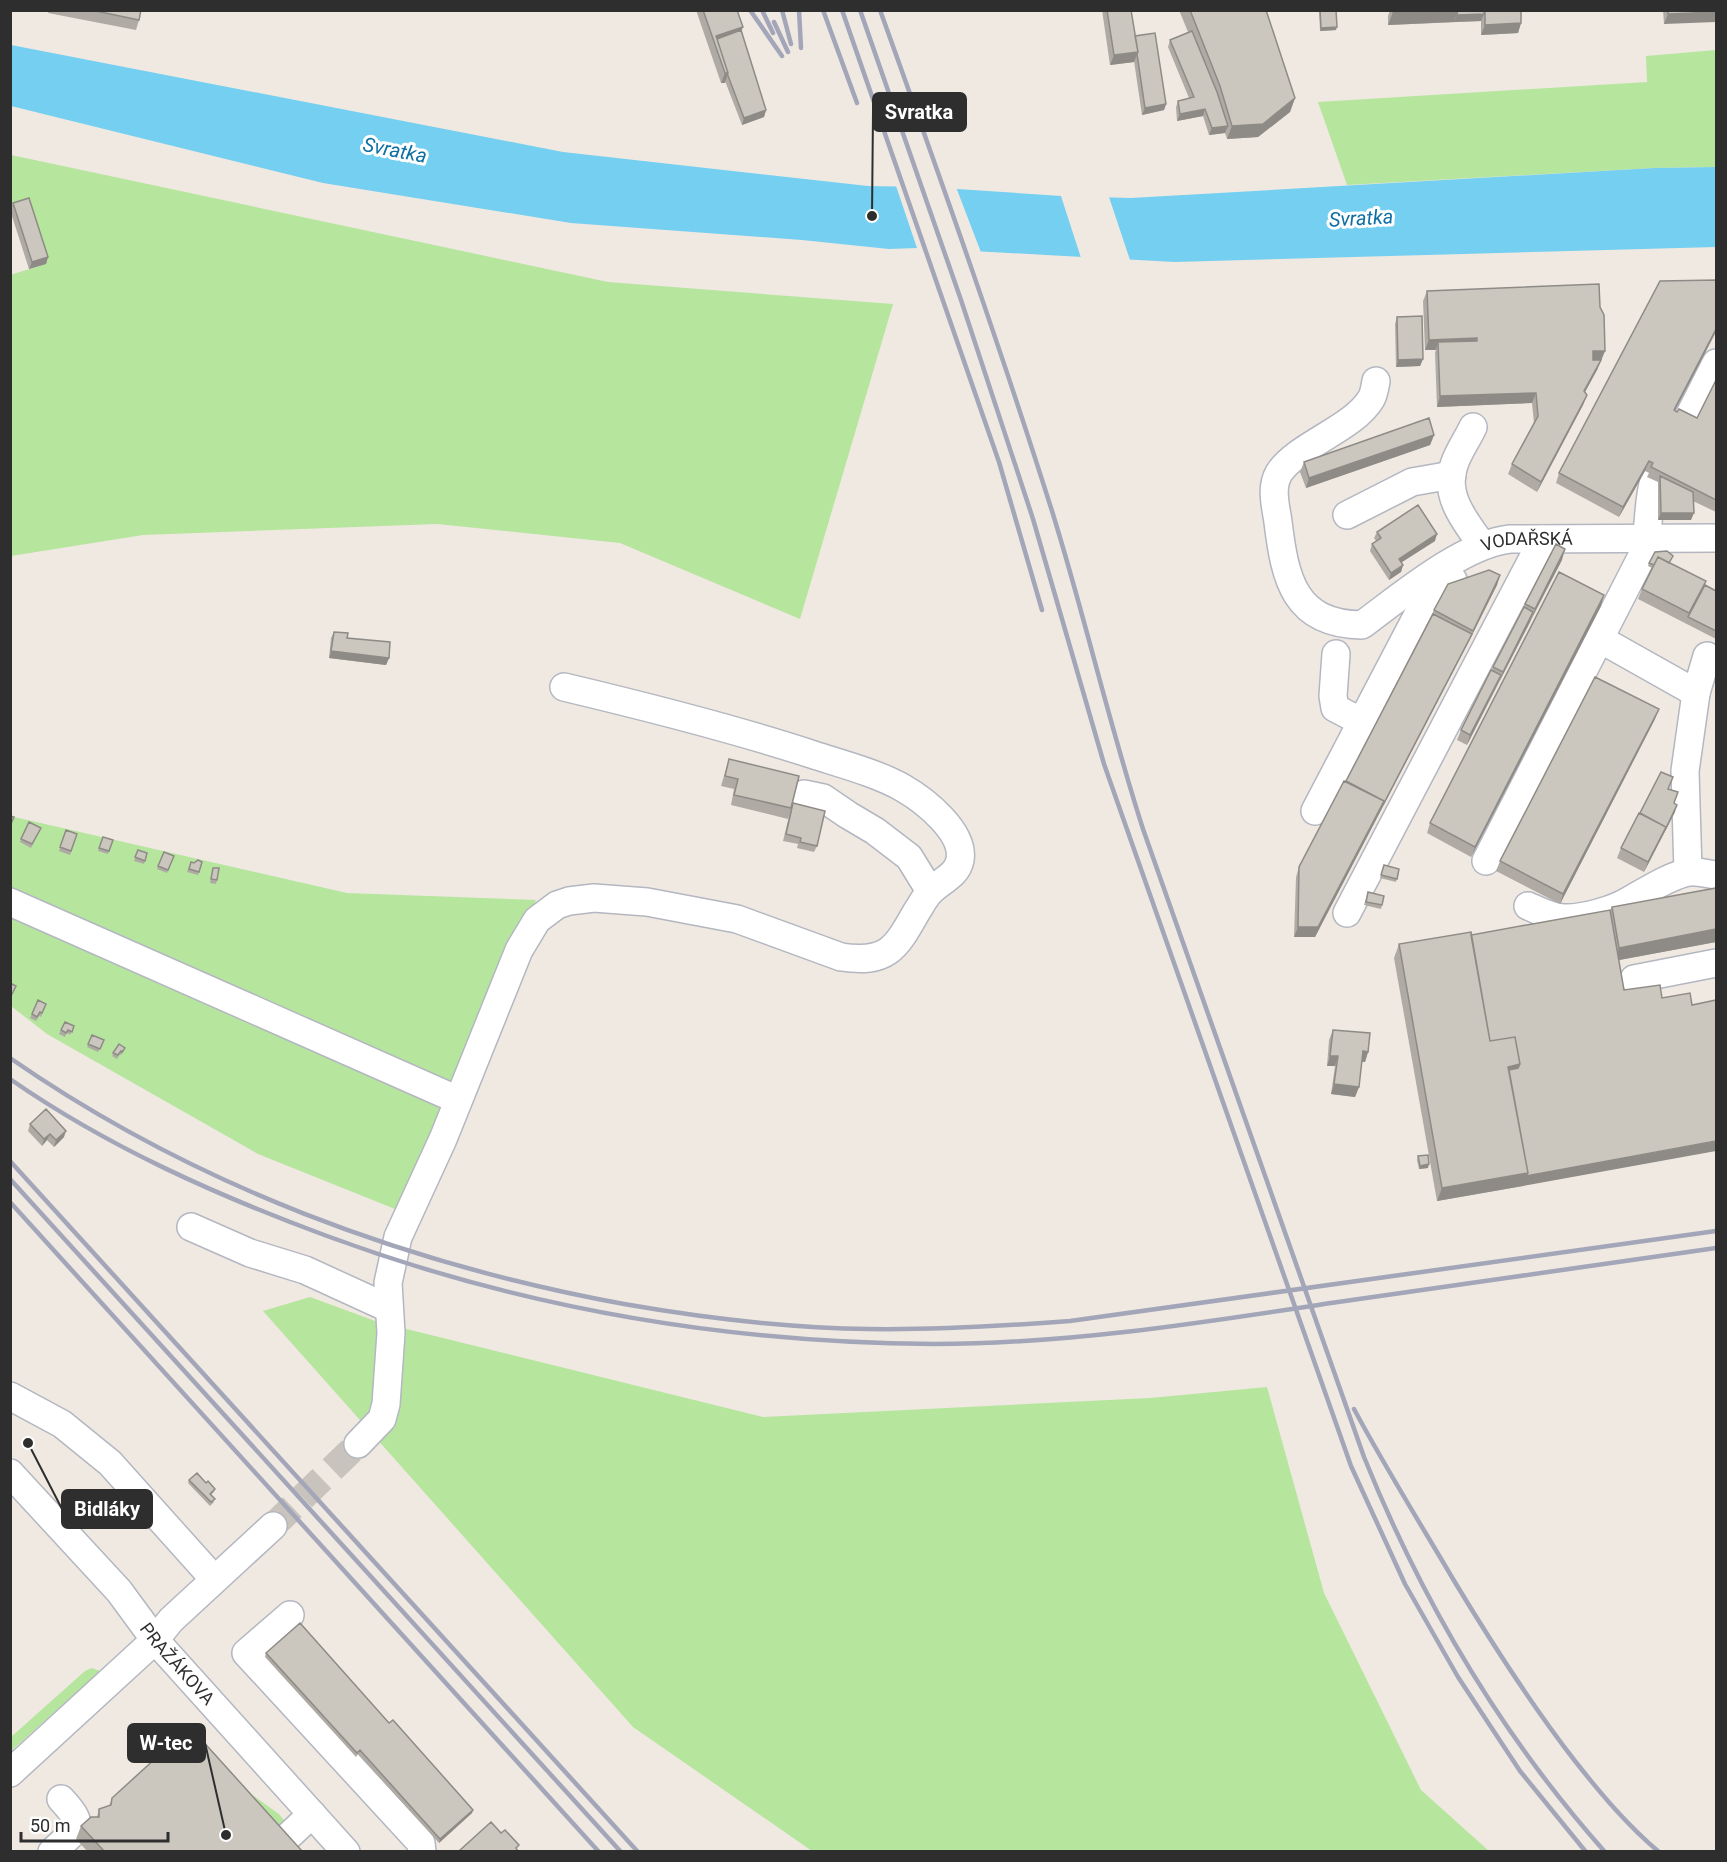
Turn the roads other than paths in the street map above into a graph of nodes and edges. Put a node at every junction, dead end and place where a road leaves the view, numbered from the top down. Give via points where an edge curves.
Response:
1 (1716, 363) edge
2 (1376, 381) dead end
3 (1685, 424) edge
4 (1473, 428) dead end
5 (1452, 475) junction
6 (1654, 480) edge
7 (1347, 515) dead end
8 (1647, 538) junction
9 (1716, 538) edge
10 (1544, 539) junction
11 (1490, 543) junction
12 (1599, 639) junction
13 (1336, 654) dead end
14 (1707, 656) dead end
15 (564, 687) dead end
16 (1696, 693) junction
17 (1362, 722) junction
18 (804, 794) dead end
19 (1315, 811) dead end
20 (1486, 861) dead end
21 (1688, 872) junction
22 (1716, 875) edge
23 (930, 891) junction
24 (10, 902) edge
25 (1528, 906) dead end
26 (1347, 913) dead end
27 (1716, 963) edge
28 (1634, 979) dead end
29 (459, 1100) junction
30 (191, 1227) dead end
31 (388, 1308) junction
32 (10, 1396) edge
33 (358, 1444) tunnel mouth
34 (10, 1473) edge
35 (273, 1526) tunnel mouth
36 (214, 1579) junction
37 (290, 1615) dead end
38 (155, 1640) junction
39 (10, 1773) edge
40 (61, 1799) dead end
41 (312, 1814) junction
42 (279, 1845) edge
43 (52, 1851) edge
44 (346, 1851) edge
45 (422, 1851) edge

1 - 3 street
2 - 11 street, VODAŘSKÁ via 1371,399 1354,417 1290,461 1279,474 1274,488 1282,561 1296,593 1321,617 1335,623 1362,625 1417,585
4 - 5 street
5 - 7 street via 1412,482
5 - 11 street via 1454,504
6 - 8 street
8 - 9 street, VODAŘSKÁ
8 - 10 street, VODAŘSKÁ
8 - 12 street via 1643,554
10 - 11 street, VODAŘSKÁ
10 - 26 street
11 - 17 street via 1493,553 1487,560 1430,595
12 - 16 street
12 - 20 street
13 - 17 street via 1335,708
14 - 16 street
15 - 23 street via 749,735 903,788 943,819 960,849 956,869
16 - 21 street via 1685,771
17 - 19 street
18 - 23 street via 823,798 909,857
21 - 22 street
21 - 25 street via 1606,911 1563,918
23 - 29 street via 899,943 887,953 855,959 737,918 696,910 603,899 557,905 537,920 519,950
24 - 29 street
27 - 28 street
29 - 31 street via 398,1237 388,1283
30 - 31 street via 250,1253 305,1270
31 - 33 street via 391,1333 386,1404 382,1419
32 - 36 street via 62,1424 110,1463
34 - 38 street, PRAŽÁKOVA via 119,1591
35 - 36 street
36 - 38 street
37 - 45 street via 246,1653 421,1843
38 - 39 street
38 - 41 street, PRAŽÁKOVA
40 - 43 street via 78,1821
41 - 42 street
41 - 44 street, PRAŽÁKOVA

